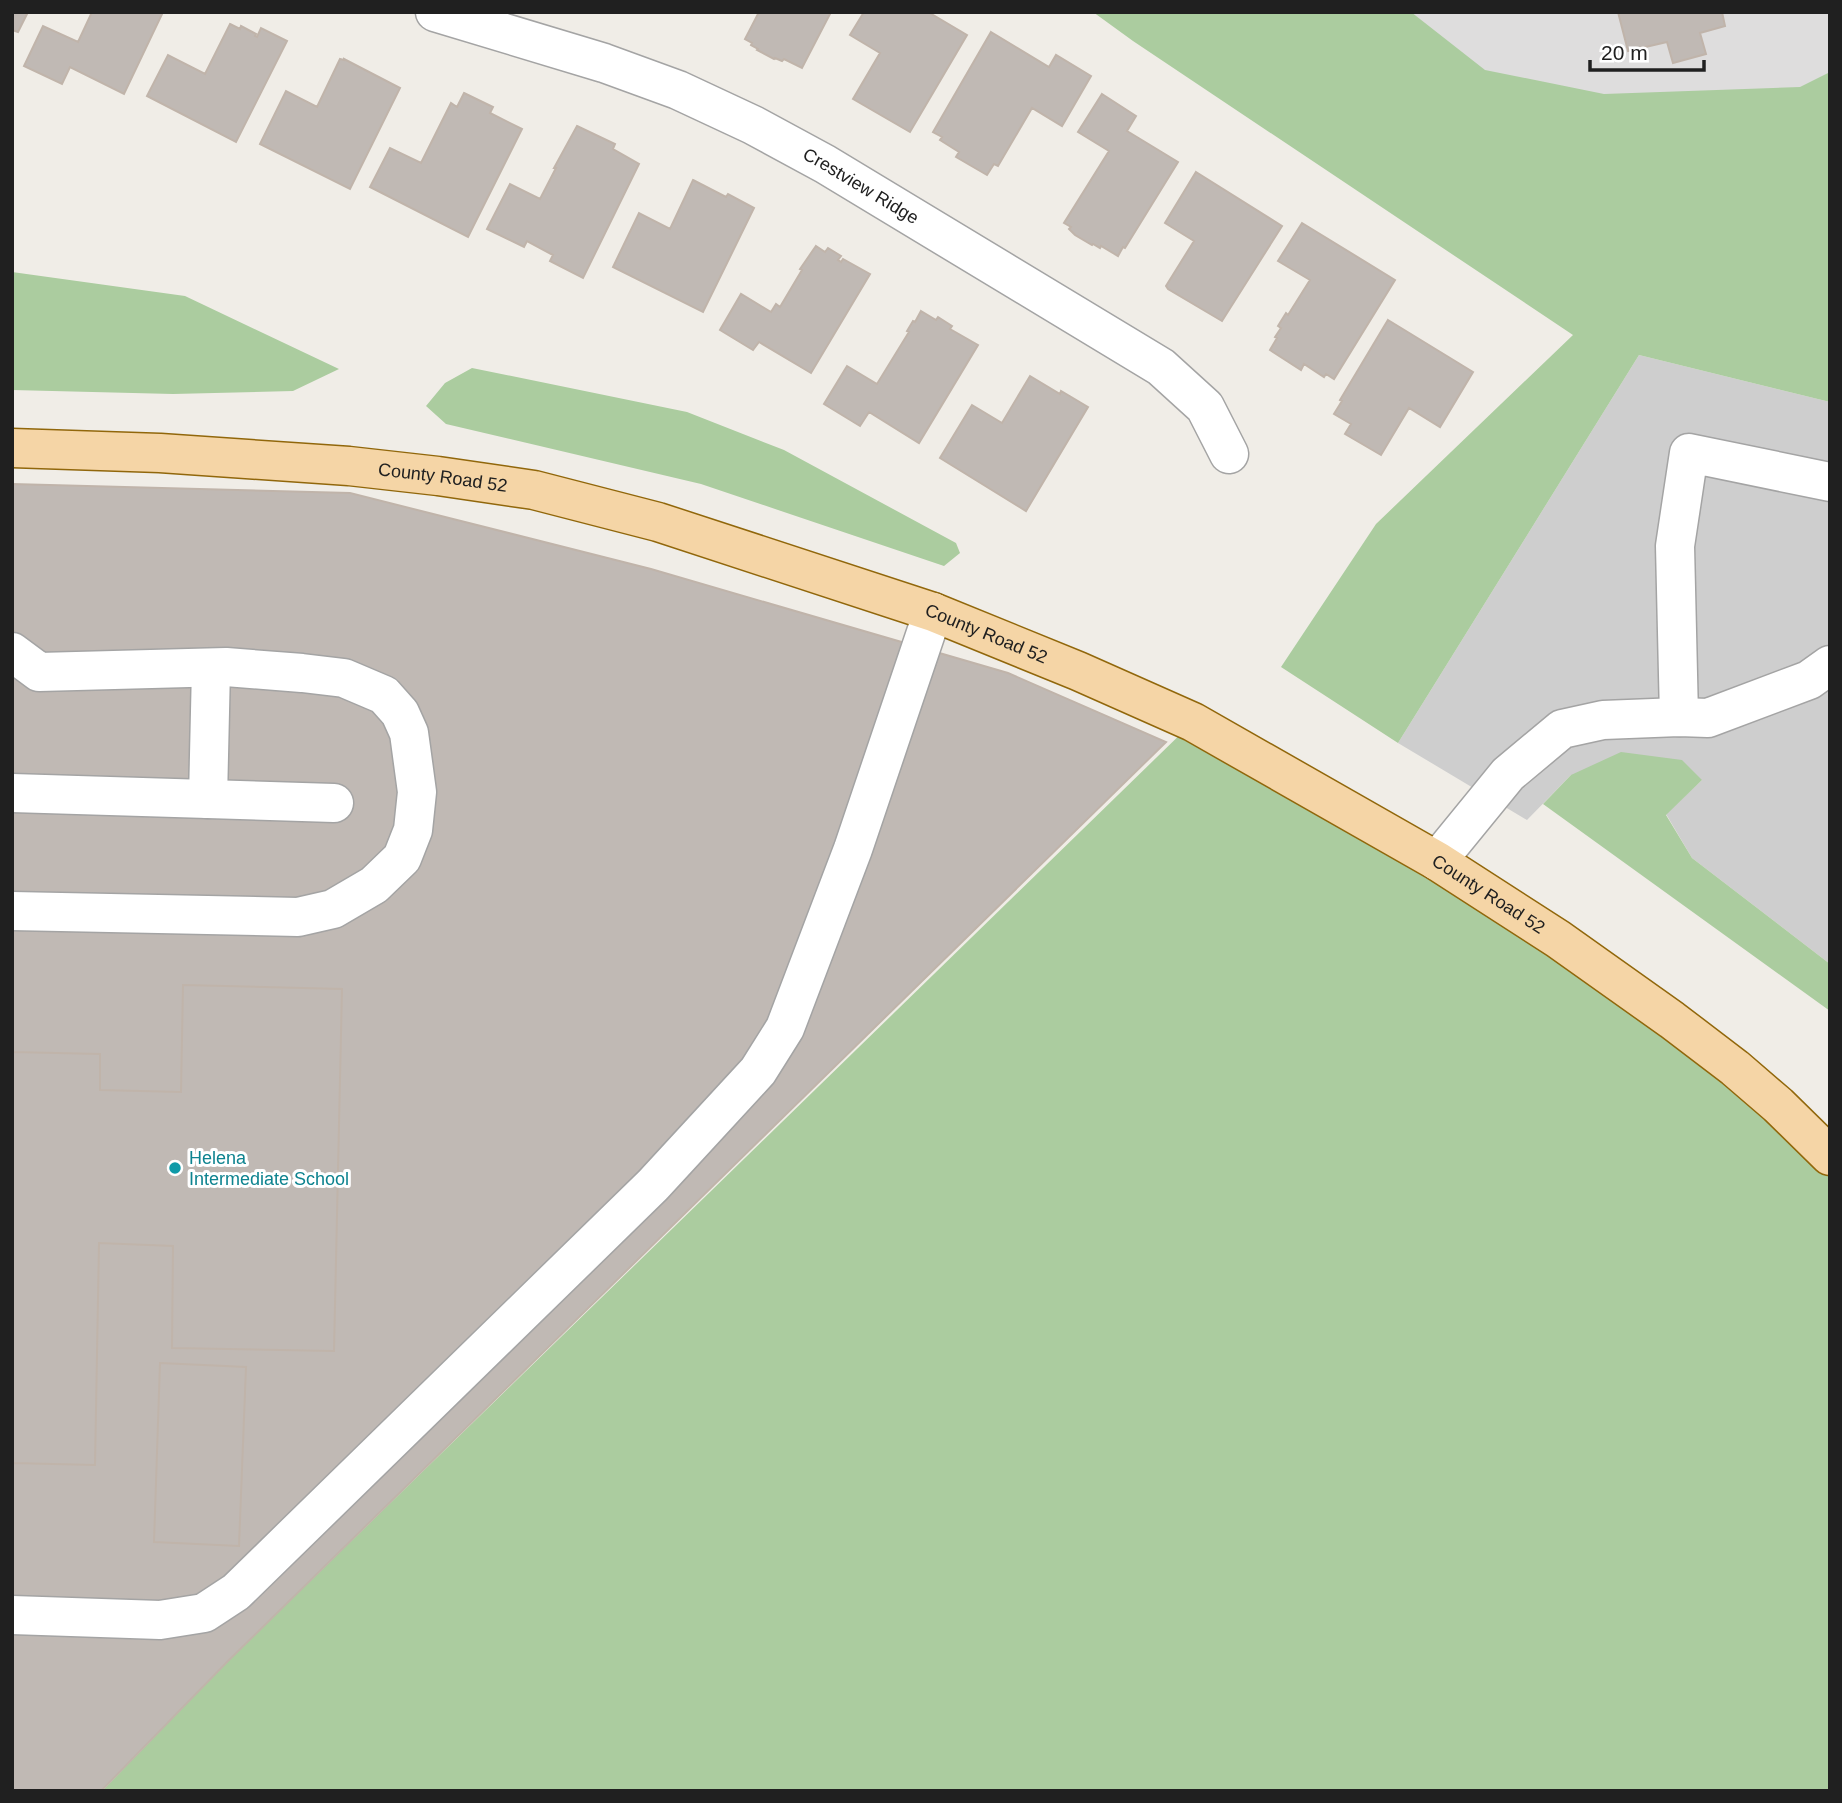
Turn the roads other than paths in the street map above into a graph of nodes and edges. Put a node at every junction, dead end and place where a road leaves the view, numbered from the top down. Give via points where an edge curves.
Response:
1 (435, 12) edge
2 (12, 448) edge
3 (1229, 454) dead end
4 (1830, 482) edge
5 (933, 612) junction
6 (21, 665) edge
7 (1830, 665) edge
8 (211, 668) junction
9 (1679, 717) junction
10 (12, 793) edge
11 (208, 799) junction
12 (334, 803) dead end
13 (1437, 861) junction
14 (12, 911) edge
15 (1830, 1156) edge
16 (12, 1615) edge

1 - 3 street, Crestview Ridge via 678,90 825,164 1161,367 1205,407
2 - 5 main road, County Road 52 via 349,466 534,490 658,522
4 - 9 street via 1689,453 1675,546
5 - 13 main road, County Road 52 via 1193,722
5 - 16 street via 785,1028 758,1072 653,1185 236,1592 204,1612 160,1620
6 - 8 street
7 - 9 street via 1810,680 1708,718
8 - 11 street
8 - 14 street via 344,678 384,695 409,733 417,792 413,830 402,858 374,885 333,909 298,917
9 - 13 street via 1603,720 1562,729 1508,774
10 - 11 street
11 - 12 street
13 - 15 main road, County Road 52 via 1672,1020 1778,1104

